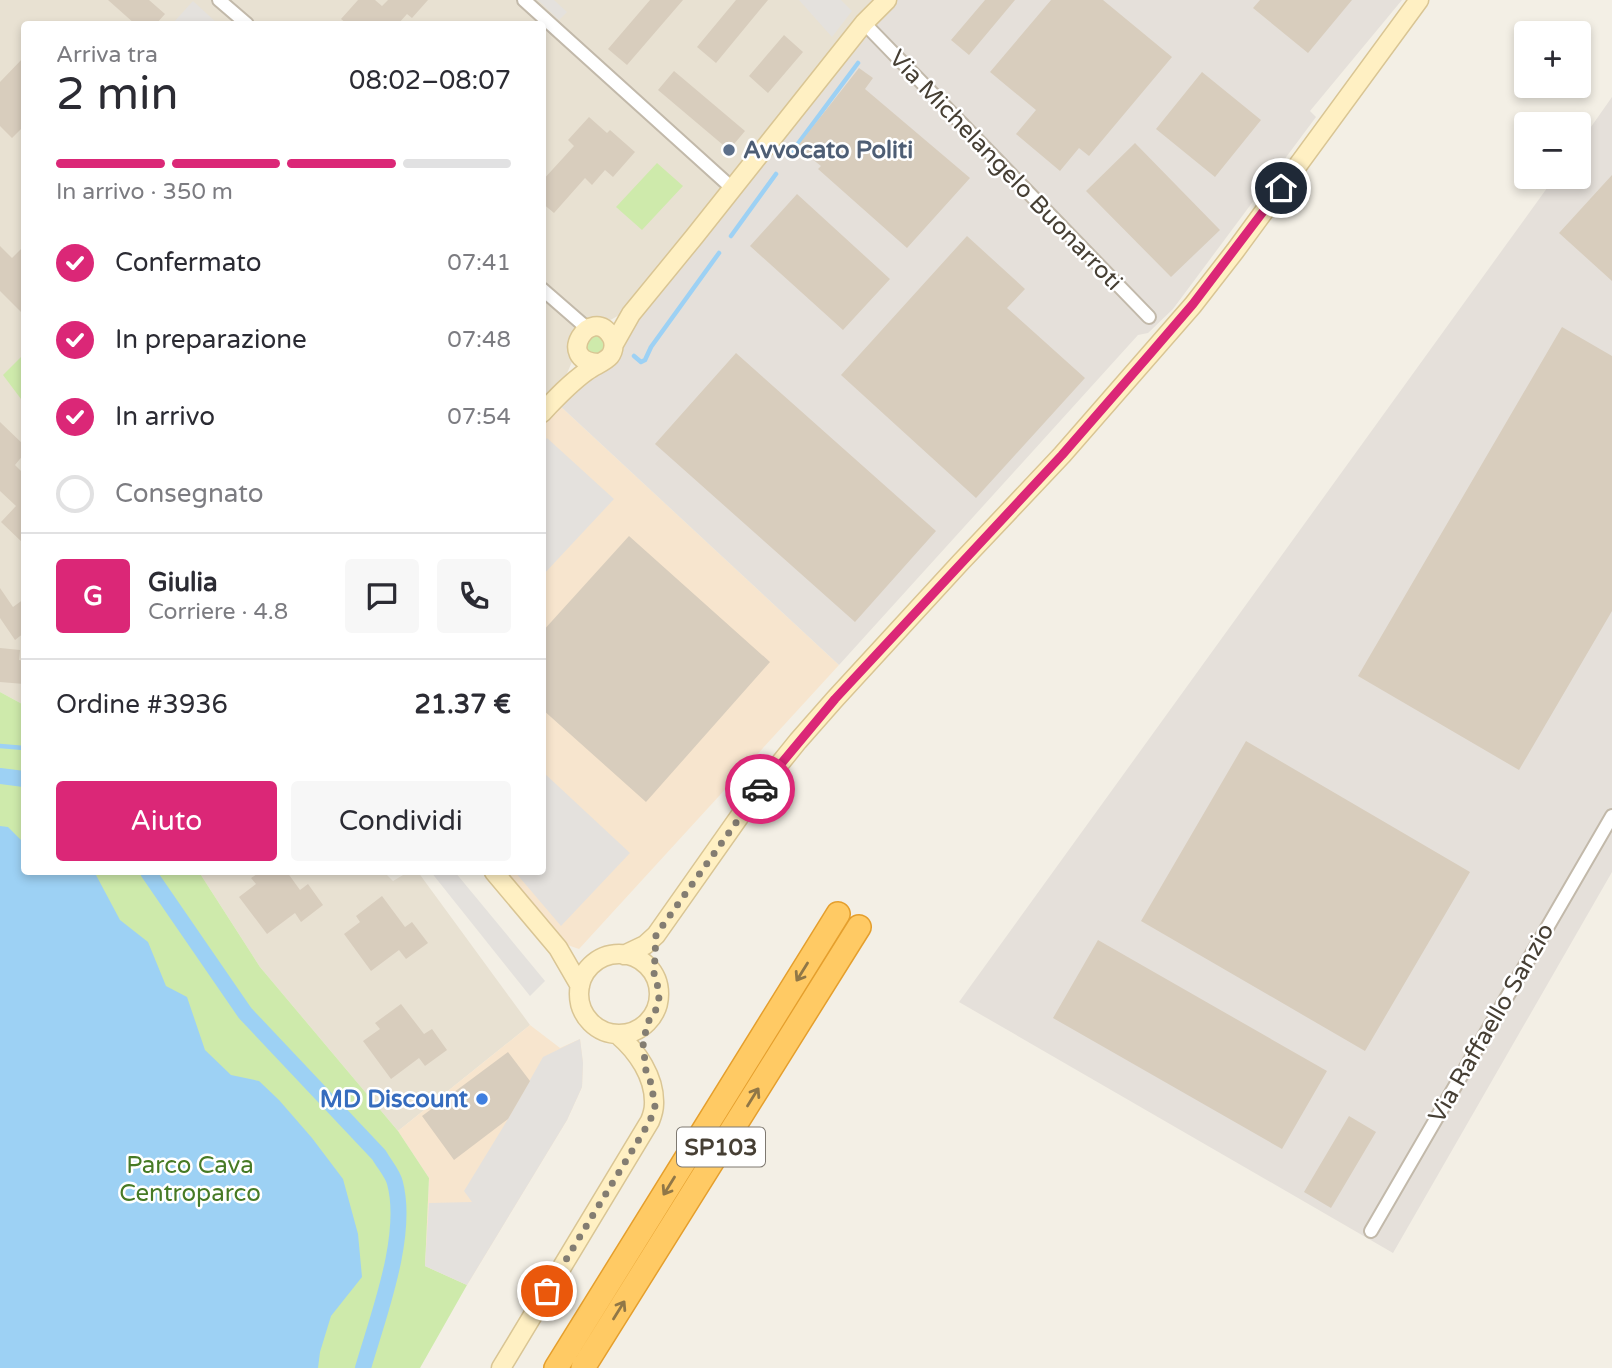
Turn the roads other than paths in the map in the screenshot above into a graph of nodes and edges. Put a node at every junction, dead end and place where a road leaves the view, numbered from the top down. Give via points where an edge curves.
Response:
1 (219, 0) edge
2 (524, 0) edge
3 (887, 0) edge
4 (1419, 0) edge
5 (244, 21) edge
6 (863, 23) junction
7 (732, 188) junction
8 (546, 293) edge
9 (631, 314) junction
10 (1149, 317) dead end
11 (585, 333) junction
12 (614, 344) junction
13 (598, 363) junction
14 (563, 390) junction
15 (546, 409) edge
16 (1612, 816) edge
17 (497, 875) edge
18 (838, 914) dead end
19 (859, 927) dead end
20 (656, 935) junction
21 (558, 948) junction
22 (624, 955) junction
23 (598, 960) junction
24 (654, 976) junction
25 (580, 986) junction
26 (648, 1022) junction
27 (618, 1035) junction
28 (646, 1071) junction
29 (1371, 1231) dead end
30 (500, 1368) edge
31 (556, 1368) edge
32 (583, 1368) edge

1 - 5 street
2 - 7 street
3 - 6 street
4 - 20 street via 1193,304 1062,455 798,741
6 - 7 street
6 - 10 street, Via Michelangelo Buonarroti
7 - 9 street
8 - 11 street
9 - 11 street
9 - 12 street
11 - 12 street via 612,337
11 - 13 street via 586,360
11 - 14 street
12 - 13 street via 610,356
13 - 14 street
14 - 15 street
16 - 29 street, Via Raffaello Sanzio
17 - 21 street
18 -> 31 highway, SP103
32 -> 19 highway, SP103
20 - 22 street
20 - 24 street
21 - 23 street via 578,959
21 - 25 street
22 - 23 street
22 - 24 street via 642,961
23 - 25 street
24 - 26 street via 659,1000
25 - 27 street via 579,1002 588,1020 601,1031
26 - 27 street
26 - 28 street via 643,1043
27 - 28 street via 638,1055
28 - 30 street via 655,1106 650,1121

